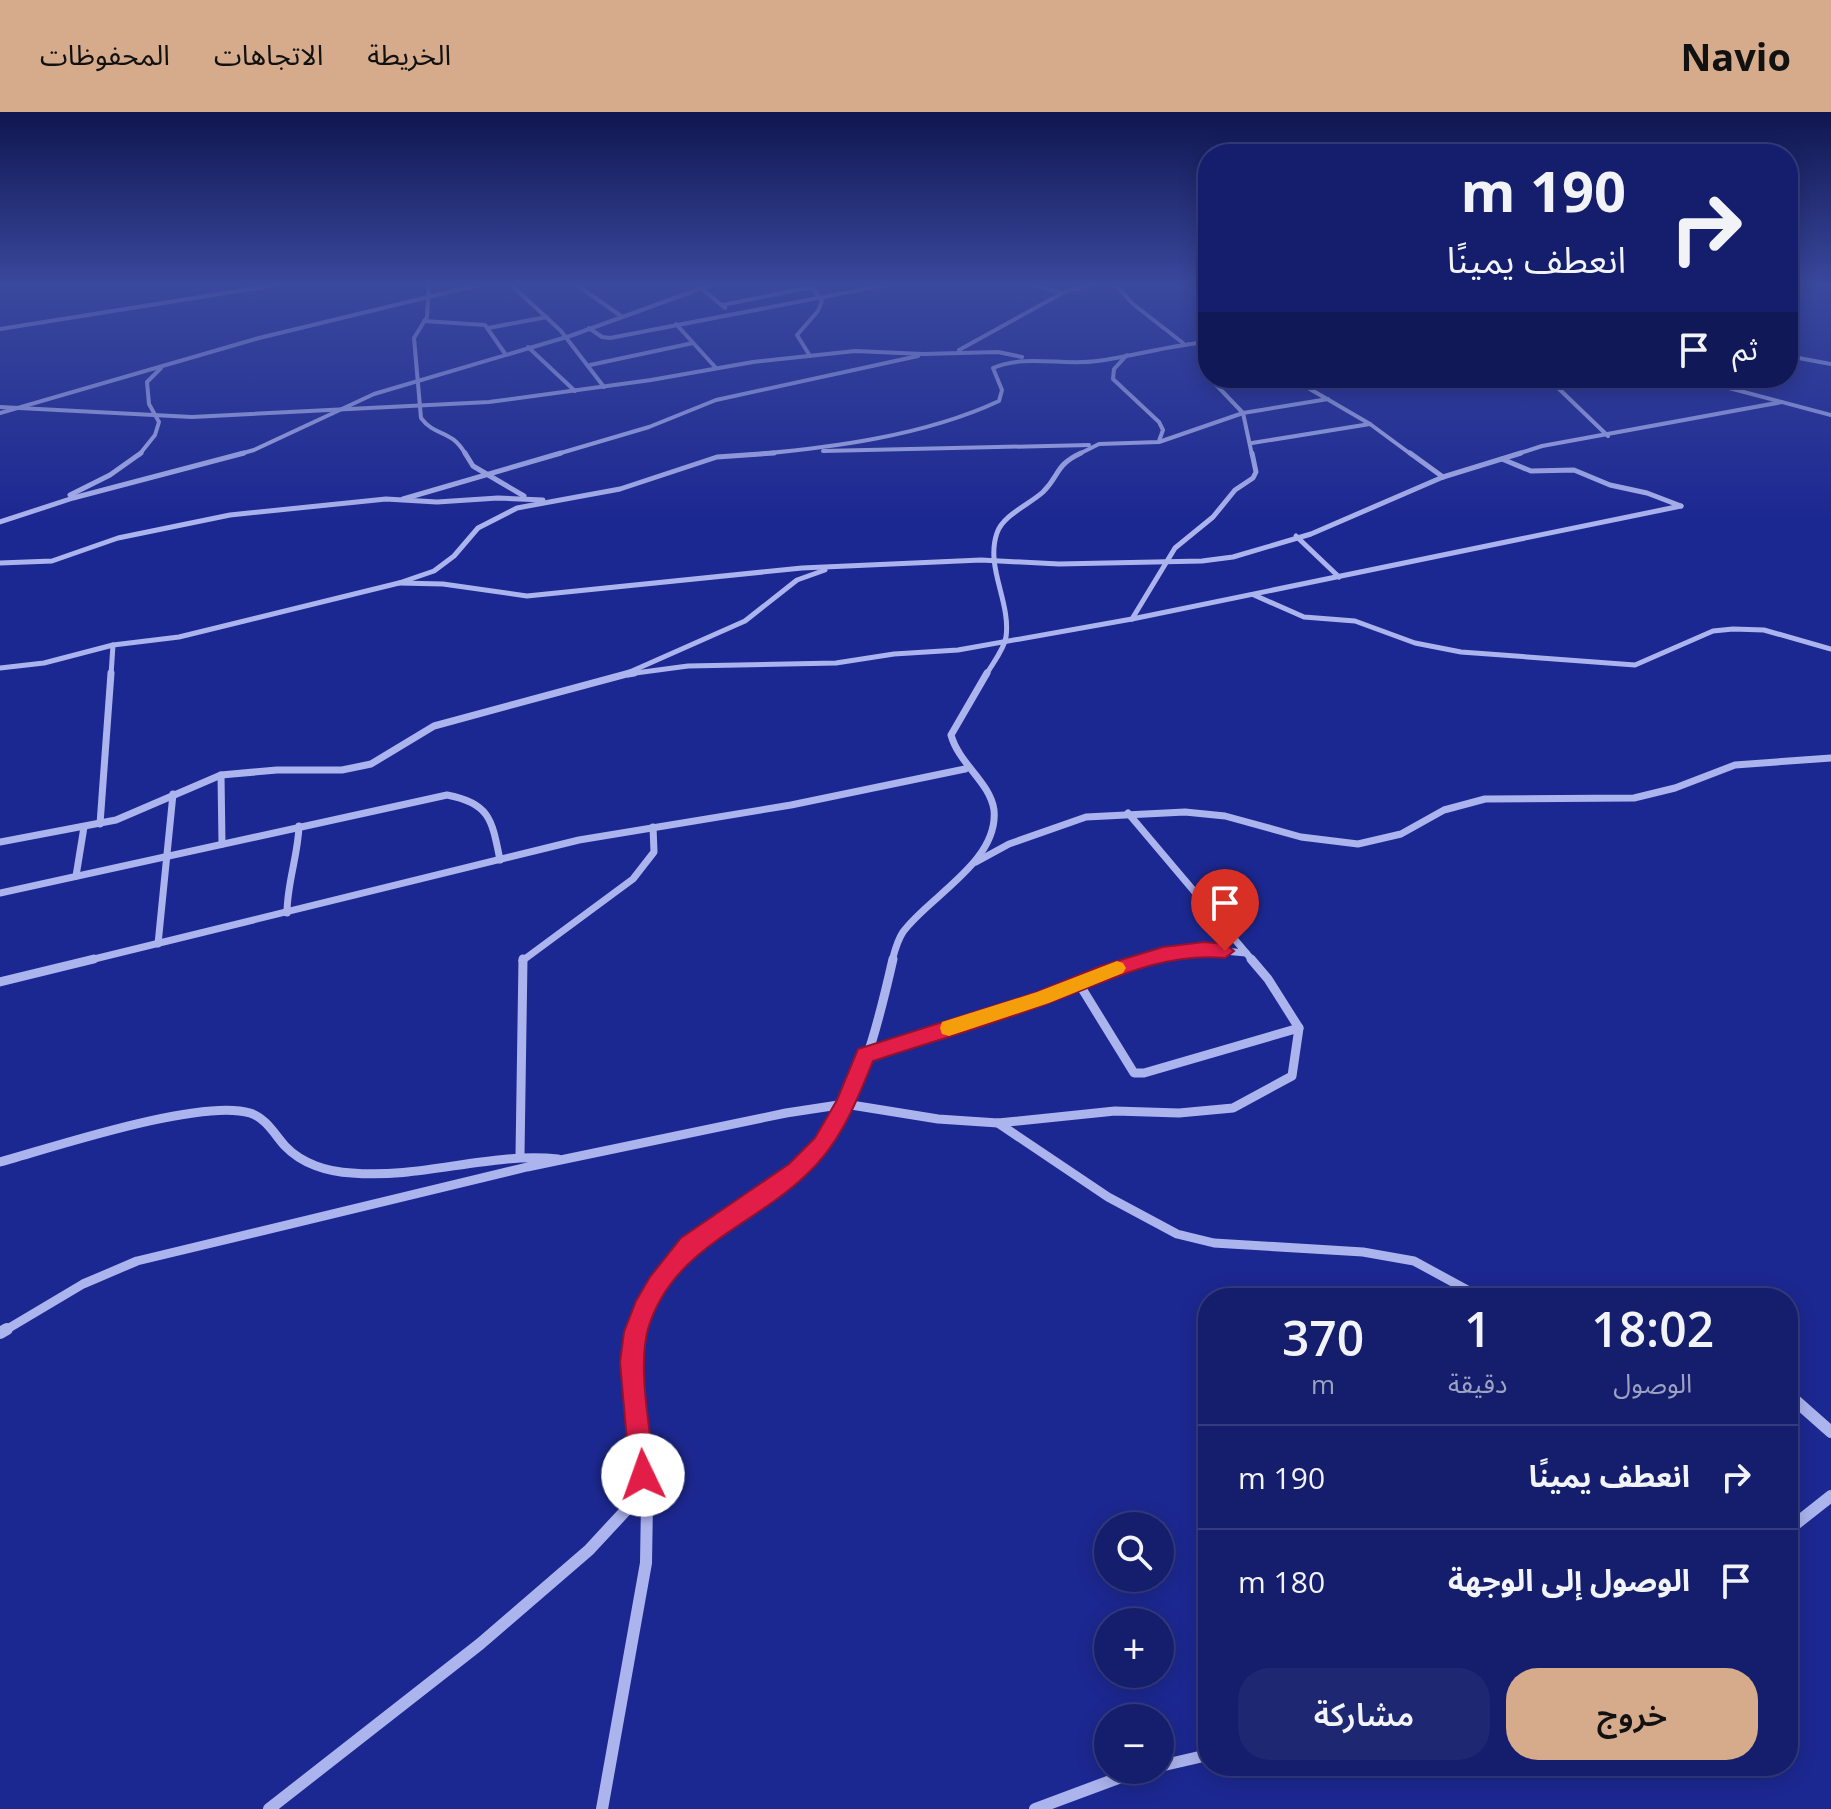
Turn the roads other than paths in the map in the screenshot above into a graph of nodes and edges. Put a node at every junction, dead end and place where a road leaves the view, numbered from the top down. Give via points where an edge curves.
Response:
1 (176, 362) joint
2 (416, 362) edge
3 (485, 362) edge
4 (544, 362) edge
5 (587, 362) edge
6 (603, 362) edge
7 (711, 362) edge
8 (761, 362) edge
9 (894, 362) edge
10 (1006, 362) edge
11 (1055, 362) edge
12 (1081, 362) edge
13 (1120, 362) edge
14 (590, 365) junction
15 (716, 368) junction
16 (418, 380) junction
17 (604, 387) junction
18 (1219, 388) edge
19 (1309, 388) edge
20 (1558, 388) edge
21 (1727, 388) edge
22 (575, 391) junction
23 (1328, 399) junction
24 (1782, 402) junction
25 (419, 405) junction
26 (345, 407) junction
27 (15, 408) junction
28 (0, 410) edge
29 (1243, 413) junction
30 (1831, 415) edge
31 (155, 417) junction
32 (1370, 424) junction
33 (1608, 436) junction
34 (1159, 442) junction
35 (1252, 443) junction
36 (1099, 444) junction
37 (810, 451) junction
38 (1501, 458) junction
39 (489, 475) junction
40 (1443, 477) junction
41 (403, 499) junction
42 (532, 499) junction
43 (560, 501) junction
44 (49, 506) junction
45 (0, 521) edge
46 (1296, 536) junction
47 (994, 561) junction
48 (1164, 562) junction
49 (0, 563) edge
50 (837, 567) junction
51 (1339, 577) junction
52 (399, 583) junction
53 (1253, 595) junction
54 (1132, 619) junction
55 (1006, 640) junction
56 (113, 645) junction
57 (1831, 649) edge
58 (0, 668) edge
59 (628, 674) junction
60 (1831, 758) edge
61 (965, 769) junction
62 (221, 775) junction
63 (173, 794) junction
64 (1128, 813) junction
65 (100, 824) junction
66 (299, 826) junction
67 (84, 827) junction
68 (653, 827) junction
69 (0, 842) edge
70 (222, 844) junction
71 (168, 856) junction
72 (500, 860) junction
73 (976, 863) junction
74 (76, 876) junction
75 (0, 893) edge
76 (287, 913) junction
77 (158, 944) junction
78 (1246, 953) junction
79 (0, 982) edge
80 (1078, 982) junction
81 (1299, 1028) junction
82 (865, 1055) junction
83 (845, 1104) junction
84 (998, 1123) junction
85 (520, 1155) junction
86 (562, 1160) junction
87 (0, 1162) edge
88 (1464, 1288) edge
89 (0, 1333) edge
90 (1798, 1405) edge
91 (1831, 1432) edge
92 (643, 1475) junction
93 (1831, 1496) edge
94 (1798, 1522) edge
95 (1198, 1757) edge
96 (1174, 1763) edge
97 (1102, 1784) edge
98 (269, 1809) edge
99 (602, 1809) edge
100 (1035, 1809) edge

1 - 27 street
1 - 31 street via 147,382
2 - 16 street
3 - 16 street
4 - 22 street
5 - 14 street
6 - 14 street
7 - 15 street
8 - 15 street
9 - 39 street via 716,400 649,427
10 - 37 street via 993,368 1002,396 986,410
11 - 12 street
13 - 34 street via 1113,379 1159,422
14 - 17 street
15 - 17 street
16 - 25 street
16 - 26 street
17 - 22 street
18 - 29 street
19 - 23 street
20 - 33 street
21 - 24 street
22 - 25 street
23 - 29 street
23 - 32 street
24 - 30 street
24 - 33 street
25 - 26 street
25 - 39 street via 427,426 457,439 473,466
26 - 31 street
26 - 44 street via 254,450
27 - 28 street
27 - 31 street
29 - 34 street
29 - 35 street
31 - 44 street via 159,428 144,450
32 - 35 street
32 - 40 street
33 - 38 street
34 - 36 street
35 - 48 street via 1253,478
36 - 37 street
36 - 47 street via 1064,461 1045,490 1000,525
37 - 43 street via 717,457 620,489
38 - 40 street
38 - 51 street via 1531,471 1574,470 1681,506
39 - 41 street
39 - 42 street
40 - 46 street
41 - 42 street
41 - 49 street via 199,519 52,561
42 - 43 street
43 - 52 street via 493,518 446,564
44 - 45 street
46 - 48 street via 1233,557
46 - 51 street
47 - 48 street
47 - 50 street
47 - 55 street via 1006,608
48 - 54 street
50 - 52 street via 561,595
50 - 59 street via 797,580 745,621
51 - 53 street
52 - 56 street via 179,637
53 - 54 street
53 - 57 street via 1304,617 1355,621 1415,643 1461,652 1635,665 1713,631 1733,629 1764,630
54 - 55 street
55 - 59 street via 836,663 688,666
55 - 61 street via 951,735
56 - 58 street
56 - 65 street
59 - 62 street via 434,726 359,768
60 - 64 street via 1735,765 1634,798 1485,799 1444,810 1401,834 1358,844 1301,837 1225,816
61 - 68 street
61 - 73 street via 987,791 994,811
62 - 63 street
62 - 70 street
63 - 65 street
63 - 71 street
64 - 73 street via 1064,824
64 - 78 street
65 - 67 street
66 - 70 street
66 - 72 street via 447,795 463,797 487,811
66 - 76 street
67 - 69 street
67 - 74 street
68 - 72 street
68 - 85 street via 654,853 644,869 524,957
70 - 71 street
71 - 74 street
71 - 77 street
72 - 76 street
73 - 82 street via 904,930
74 - 75 street
76 - 77 street
77 - 79 street
78 - 80 street via 1204,949 1163,954
78 - 81 street
80 - 81 street via 1134,1073
80 - 82 street
81 - 84 street via 1292,1076 1233,1108 1115,1111
82 - 83 street
83 - 84 street
83 - 86 street
83 - 92 street via 822,1144 796,1171 689,1246 644,1310 632,1362
84 - 88 street via 1108,1197 1177,1234 1214,1243 1363,1252 1414,1261
85 - 86 street
85 - 87 street via 347,1174 295,1154 264,1120 231,1109 180,1115
86 - 89 street via 137,1261 81,1283
90 - 91 street
92 - 98 street via 632,1501 608,1529 514,1615
92 - 99 street via 648,1511 636,1637
93 - 94 street
95 - 96 street
97 - 100 street

